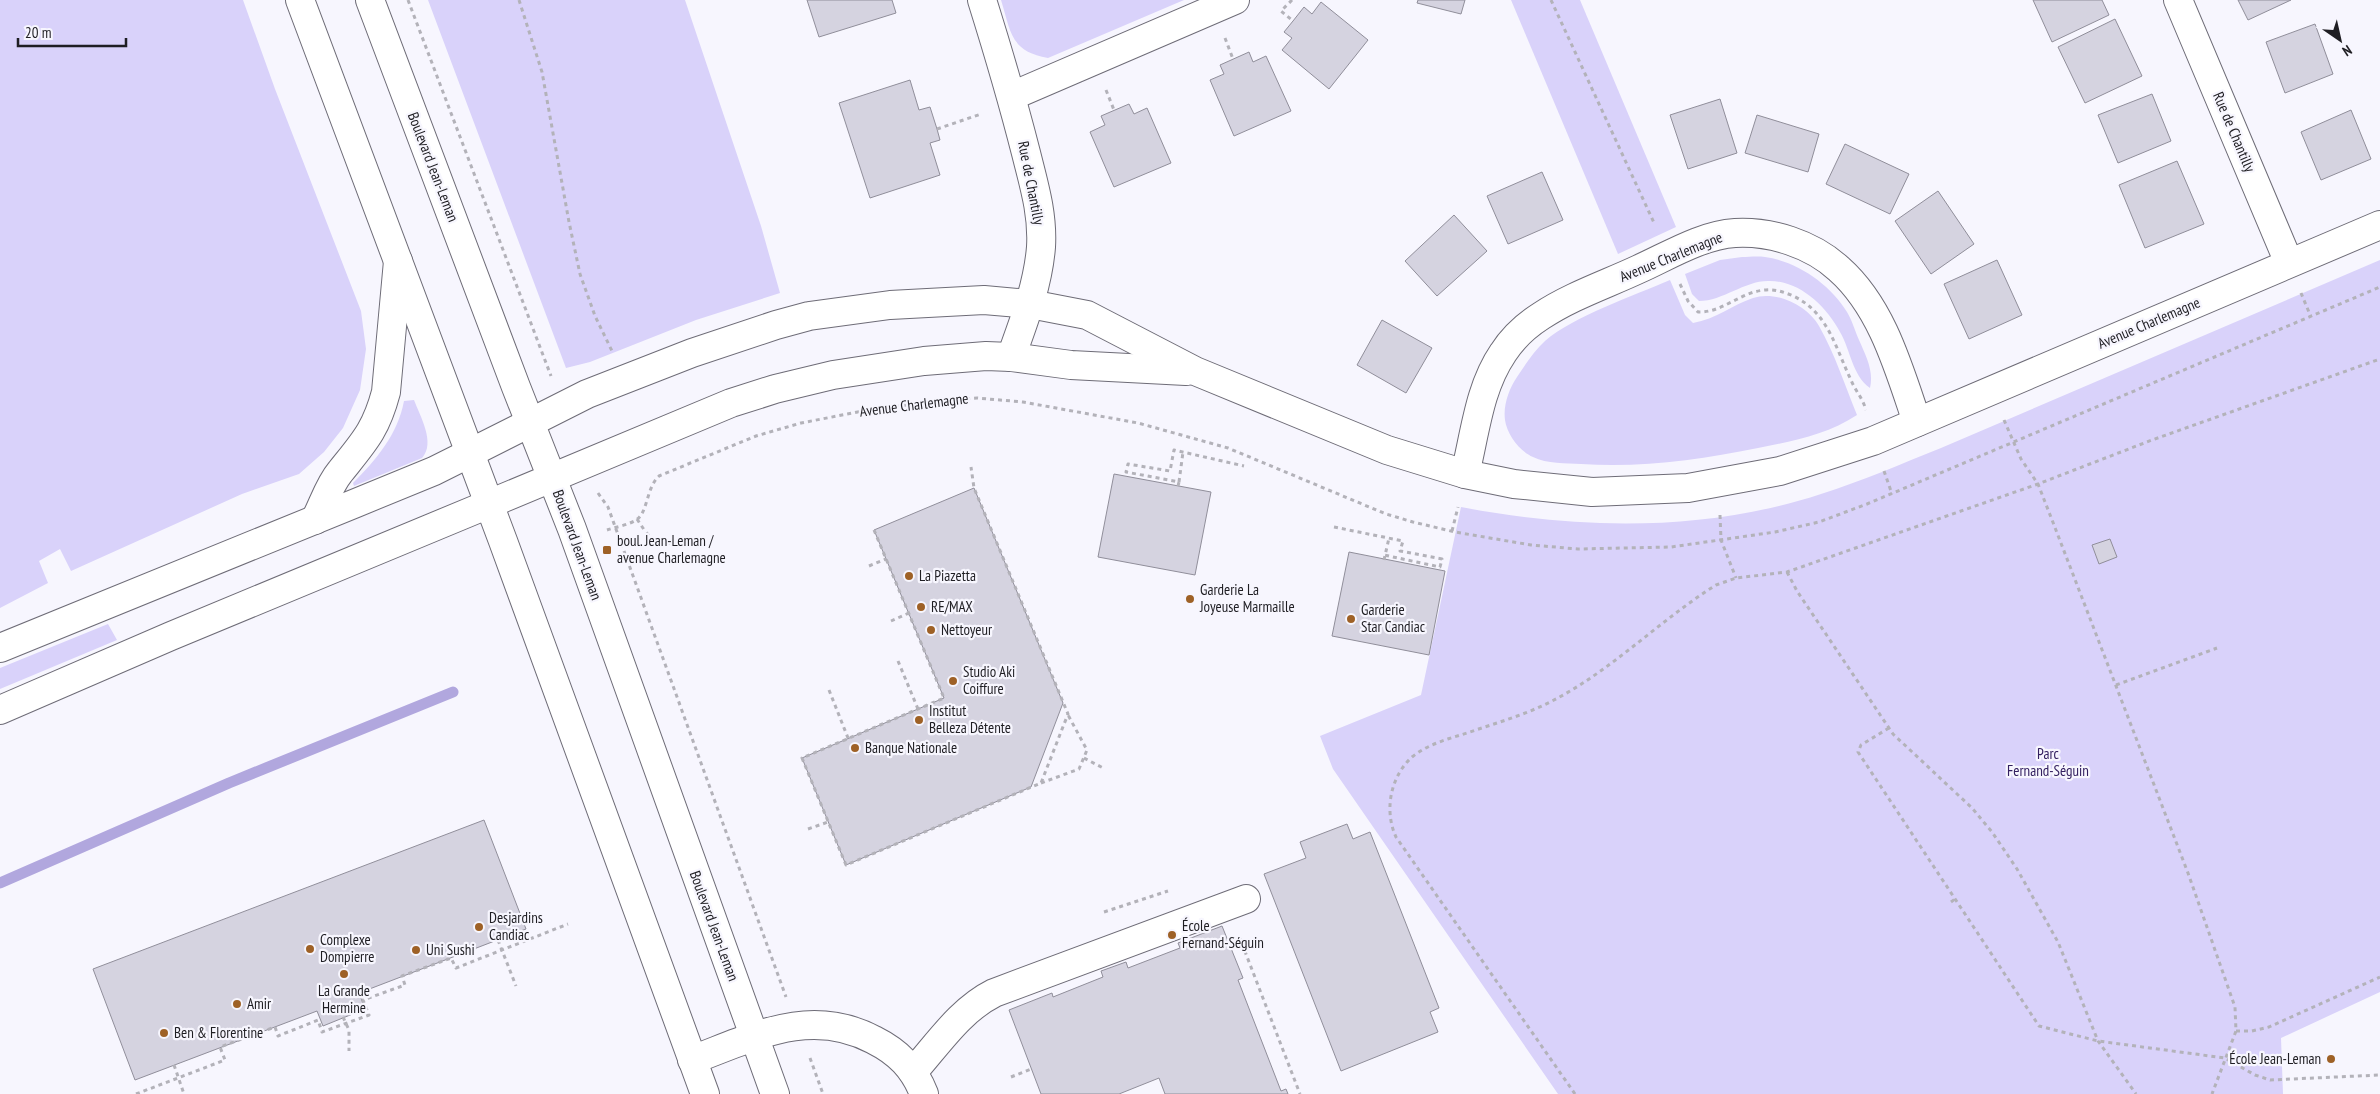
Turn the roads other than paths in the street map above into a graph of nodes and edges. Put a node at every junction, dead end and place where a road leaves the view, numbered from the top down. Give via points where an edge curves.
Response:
1 (300, 0) edge
2 (370, 0) edge
3 (982, 0) edge
4 (1235, 0) edge
5 (2178, 0) edge
6 (1012, 96) junction
7 (2380, 225) edge
8 (398, 261) junction
9 (2289, 263) junction
10 (1030, 304) junction
11 (1011, 357) junction
12 (1195, 371) junction
13 (530, 422) junction
14 (1917, 422) junction
15 (470, 453) junction
16 (1465, 474) junction
17 (553, 478) junction
18 (489, 504) junction
19 (315, 520) junction
20 (0, 648) edge
21 (0, 710) edge
22 (1236, 903) road end
23 (754, 1037) junction
24 (692, 1060) junction
25 (919, 1083) edge
26 (705, 1094) edge
27 (775, 1094) edge

1 - 8 main road
2 - 13 main road, Boulevard Jean-Leman
3 - 6 main road, Rue de Chantilly
4 - 6 main road
5 - 9 main road, Rue de Chantilly
6 - 10 main road, Rue de Chantilly via 1037,194 1041,225 1038,266
7 - 9 main road, Avenue Charlemagne
8 - 15 main road
8 - 19 main road via 386,392 381,408 371,432 339,473
9 - 14 main road, Avenue Charlemagne
10 - 11 main road, Rue de Chantilly
10 - 12 main road, Avenue Charlemagne via 1087,315
10 - 13 main road, Avenue Charlemagne via 960,300 890,304 810,316 692,353 587,394
11 - 12 main road, Avenue Charlemagne via 1071,365
11 - 17 main road, Avenue Charlemagne via 966,356 924,361 834,375 775,389 707,412
12 - 16 main road, Avenue Charlemagne via 1387,450
13 - 15 main road, Avenue Charlemagne
13 - 17 main road, Boulevard Jean-Leman
14 - 16 main road, Avenue Charlemagne via 1855,447 1780,471 1688,488 1592,492 1514,484
14 - 16 main road, Avenue Charlemagne via 1870,306 1851,280 1838,267 1789,240 1759,233 1732,233 1707,240 1567,301 1540,316 1524,330 1503,351 1491,372
15 - 18 main road
15 - 19 main road, Avenue Charlemagne
17 - 18 main road, Avenue Charlemagne
17 - 23 main road, Boulevard Jean-Leman
18 - 21 main road, Avenue Charlemagne
18 - 24 main road
19 - 20 main road, Avenue Charlemagne
22 - 25 main road via 976,1002 966,1011
23 - 24 main road
23 - 25 main road via 797,1026 840,1026 861,1033 897,1053
23 - 27 main road, Boulevard Jean-Leman
24 - 26 main road

